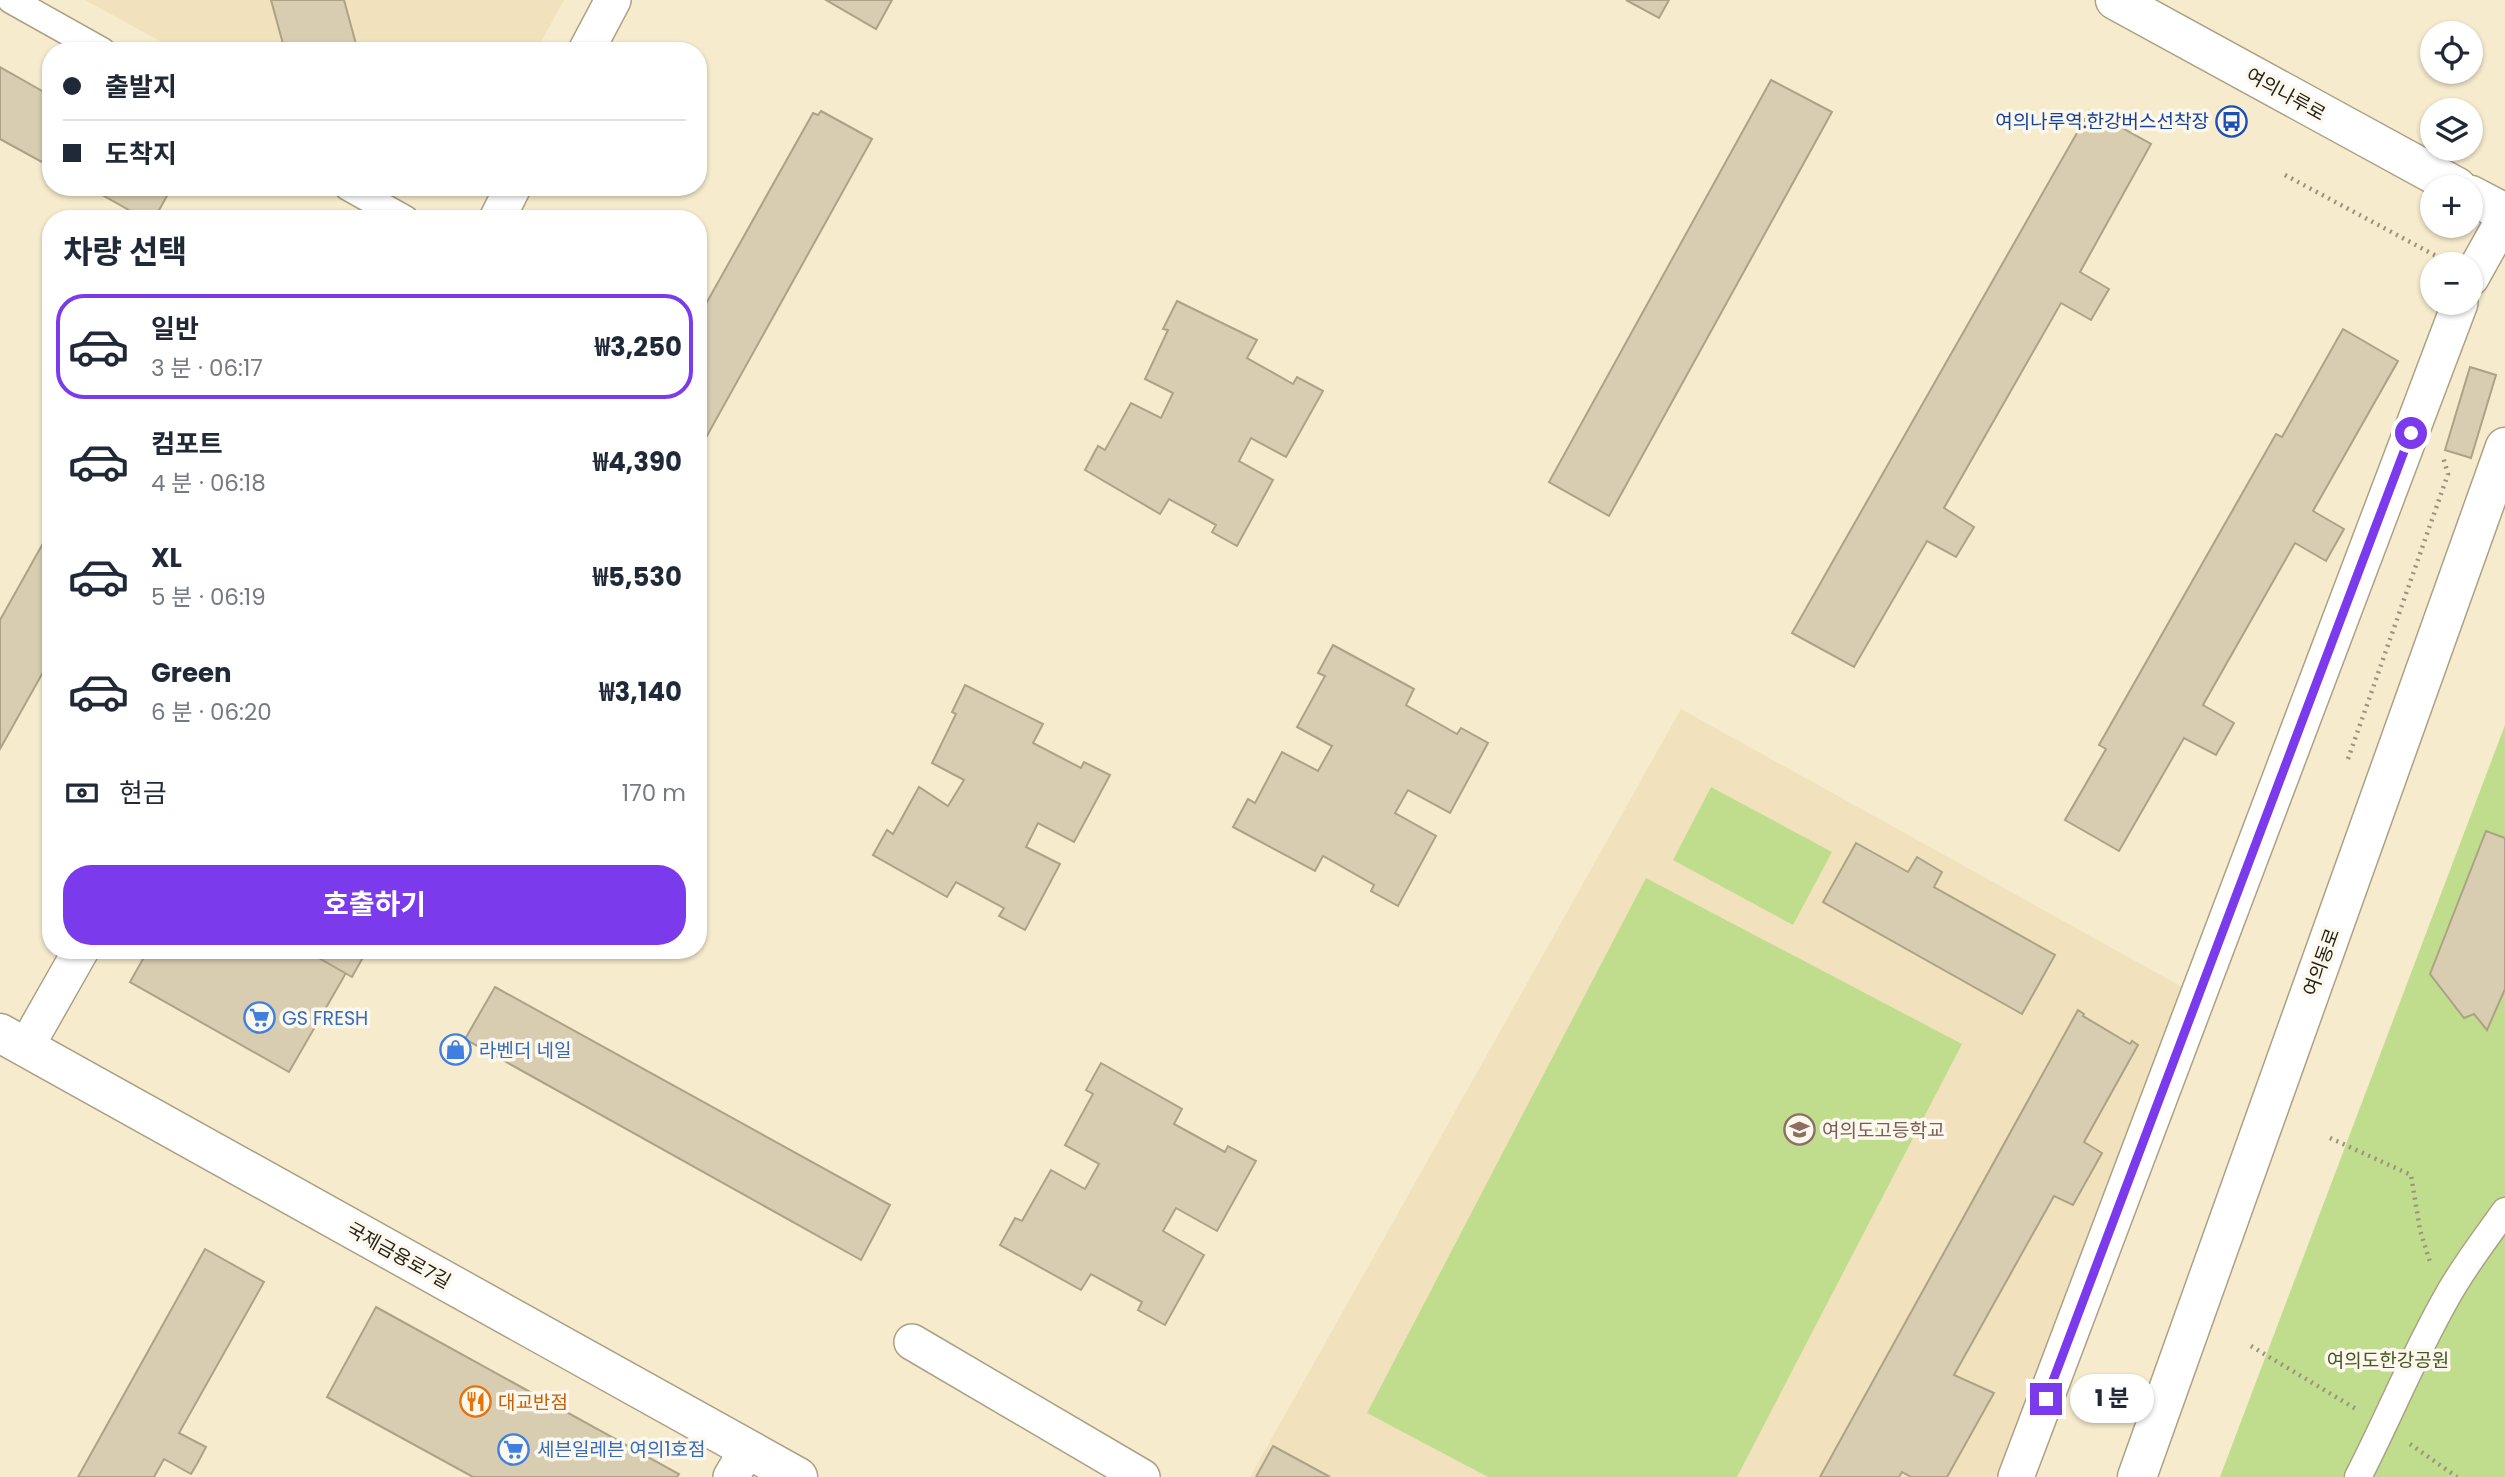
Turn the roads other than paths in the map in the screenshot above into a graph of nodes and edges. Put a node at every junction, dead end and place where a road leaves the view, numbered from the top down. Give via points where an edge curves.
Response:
1 (11, 0) edge
2 (613, 0) edge
3 (2115, 0) edge
4 (86, 42) edge
5 (591, 42) edge
6 (2435, 175) edge
7 (364, 196) edge
8 (2483, 202) edge
9 (389, 210) edge
10 (2505, 215) edge
11 (2483, 256) edge
12 (2455, 315) edge
13 (2505, 447) edge
14 (74, 959) edge
15 (13, 1040) edge
16 (2505, 1211) edge
17 (912, 1342) dead end
18 (739, 1463) edge
19 (798, 1477) edge
20 (1142, 1477) edge
21 (2016, 1477) edge
22 (2137, 1477) edge
23 (2358, 1477) edge

1 - 4 street
2 - 5 street
3 - 6 street, 여의나루로
7 - 9 street
8 - 10 street
10 - 11 street
12 - 21 street
13 - 22 street, 여의동로
14 - 15 street
15 - 18 street, 국제금융로7길
16 - 23 street via 2449,1292
17 - 20 street
18 - 19 street, 국제금융로7길

